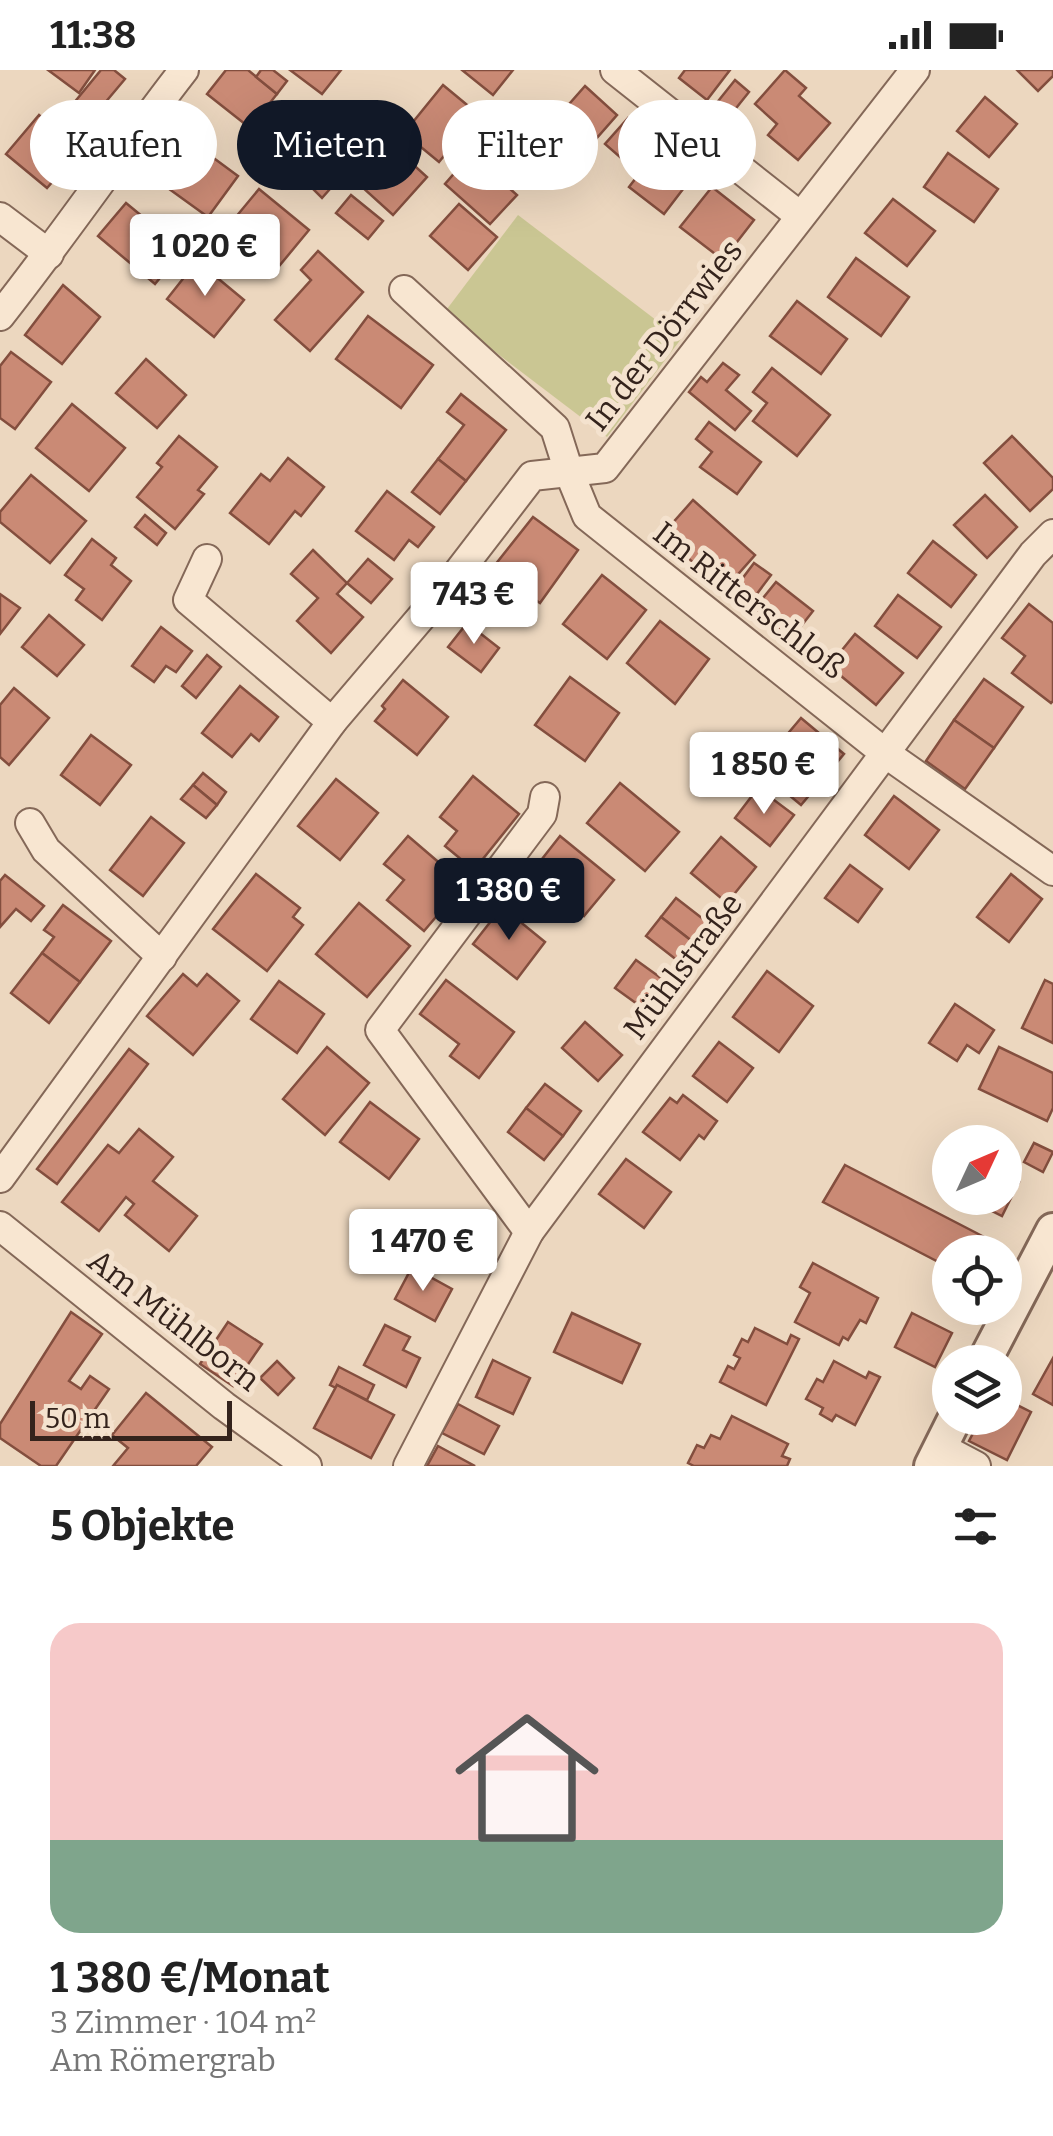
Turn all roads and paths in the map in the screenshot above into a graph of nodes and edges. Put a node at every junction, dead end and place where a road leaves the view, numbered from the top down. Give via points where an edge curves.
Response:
1 (184, 70) edge
2 (615, 70) edge
3 (914, 70) edge
4 (800, 216) junction
5 (0, 218) edge
6 (49, 254) junction
7 (404, 290) dead end
8 (0, 316) edge
9 (569, 472) junction
10 (1053, 534) edge
11 (207, 559) dead end
12 (332, 722) junction
13 (885, 752) junction
14 (545, 797) dead end
15 (30, 823) dead end
16 (1053, 871) edge
17 (162, 957) junction
18 (0, 1178) edge
19 (1053, 1230) edge
20 (529, 1232) junction
21 (3, 1236) edge
22 (993, 1345) edge
23 (935, 1456) edge
24 (306, 1466) edge
25 (408, 1466) edge
26 (976, 1466) edge

1 - 6 street
2 - 4 street
3 - 4 street, In der Dörrwies
4 - 9 street, In der Dörrwies via 605,468
5 - 6 street
6 - 8 street
7 - 9 street, In der Dörrwies via 555,428
9 - 12 street, In der Dörrwies via 532,476
9 - 13 street, Im Ritterschloß via 586,516
10 - 13 street, Mühlstraße
11 - 12 street via 188,600
12 - 17 street, In der Dörrwies
13 - 16 street, Im Ritterschloß
13 - 20 street, Mühlstraße
14 - 20 street via 542,814 380,1030
15 - 17 street via 46,850
17 - 18 street, In der Dörrwies
19 - 22 street
20 - 25 street, Mühlstraße
21 - 24 street, Am Mühlborn
23 - 26 street

